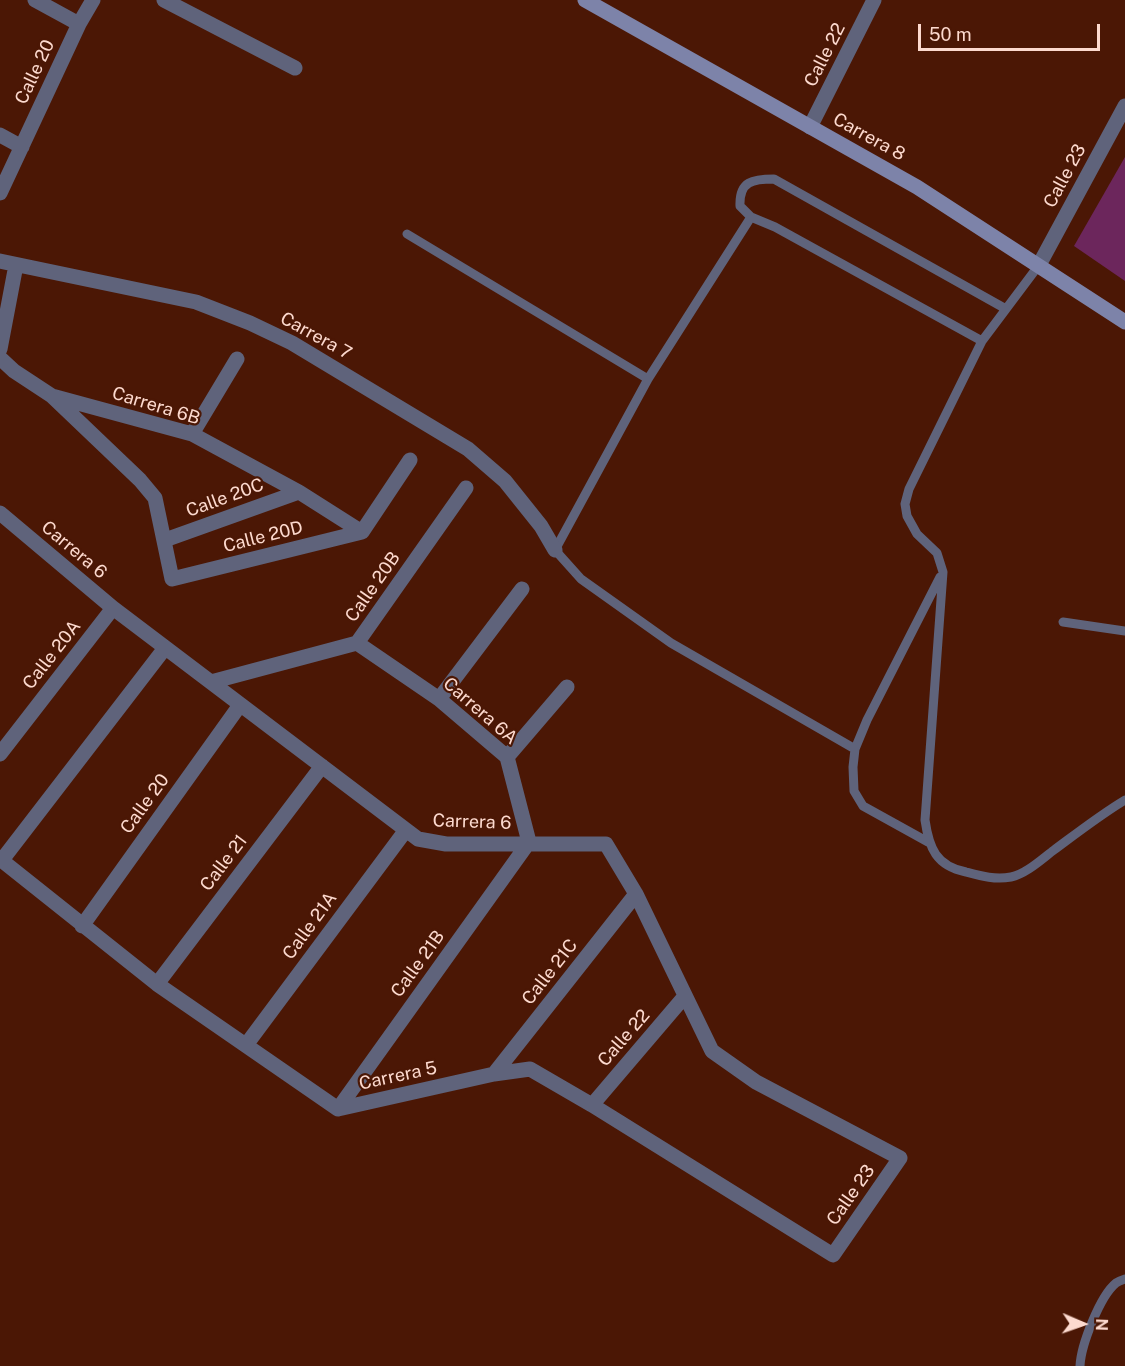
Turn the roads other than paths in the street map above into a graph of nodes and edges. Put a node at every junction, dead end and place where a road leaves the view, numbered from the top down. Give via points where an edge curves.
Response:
1 (35, 0) edge
2 (93, 0) edge
3 (164, 0) edge
4 (585, 0) edge
5 (874, 0) edge
6 (79, 24) junction
7 (296, 68) dead end
8 (1125, 106) edge
9 (810, 127) junction
10 (0, 135) edge
11 (22, 147) junction
12 (0, 194) edge
13 (750, 217) junction
14 (406, 234) dead end
15 (0, 261) edge
16 (16, 265) junction
17 (1039, 265) junction
18 (1006, 309) junction
19 (1125, 322) edge
20 (982, 341) junction
21 (0, 349) edge
22 (0, 357) edge
23 (237, 359) dead end
24 (648, 379) junction
25 (52, 396) junction
26 (192, 434) junction
27 (410, 460) dead end
28 (466, 488) dead end
29 (299, 492) junction
30 (0, 513) edge
31 (362, 532) junction
32 (165, 540) junction
33 (555, 550) junction
34 (943, 572) junction
35 (522, 589) dead end
36 (113, 608) junction
37 (1063, 621) dead end
38 (1125, 631) edge
39 (357, 643) junction
40 (165, 648) junction
41 (211, 682) junction
42 (567, 687) dead end
43 (439, 699) junction
44 (240, 705) junction
45 (855, 749) junction
46 (0, 754) edge
47 (507, 757) junction
48 (322, 766) junction
49 (1125, 800) edge
50 (406, 830) junction
51 (928, 842) junction
52 (530, 843) junction
53 (1, 859) edge
54 (636, 894) junction
55 (82, 926) junction
56 (158, 984) junction
57 (685, 996) junction
58 (246, 1045) junction
59 (494, 1074) junction
60 (592, 1105) junction
61 (338, 1109) junction
62 (900, 1158) joint
63 (833, 1255) joint
64 (1125, 1279) edge
65 (1080, 1366) edge

1 - 6 street
2 - 6 street, Calle 20
3 - 7 street
4 - 9 main road, Carrera 8
5 - 9 street, Calle 22
6 - 11 street, Calle 20
8 - 17 street, Calle 23
9 - 17 main road, Carrera 8 via 917,187
10 - 11 street
11 - 12 street, Calle 20
13 - 18 lane via 740,206 745,186 757,179 774,179
13 - 20 lane
13 - 24 lane
14 - 24 lane
15 - 16 street, Carrera 7
16 - 21 street
16 - 33 street, Carrera 7 via 196,302 292,343 468,449 505,481
17 - 18 lane
17 - 19 main road, Carrera 8
18 - 20 lane
20 - 34 lane via 905,504 916,534 937,553
22 - 25 street, Carrera 6B
23 - 26 street
24 - 33 lane
25 - 26 street, Carrera 6B
25 - 32 street via 155,498
26 - 29 street, Carrera 6B
27 - 31 street
28 - 39 street, Calle 20B
29 - 31 street, Carrera 6B
29 - 32 street, Calle 20C
30 - 36 street, Carrera 6
31 - 32 street, Calle 20D via 172,579
33 - 45 lane via 581,579 671,642
34 - 45 lane
34 - 51 lane via 925,820
35 - 43 street
36 - 40 street, Carrera 6
36 - 46 street, Calle 20A
37 - 38 lane
39 - 41 street, Calle 20B
39 - 43 street, Carrera 6A
40 - 41 street, Carrera 6
40 - 53 street
41 - 44 street, Carrera 6
42 - 47 street
43 - 47 street, Carrera 6A
44 - 48 street, Carrera 6
44 - 55 street, Calle 20
45 - 51 lane via 854,791 863,806
47 - 52 street, Carrera 6A
48 - 50 street, Carrera 6
48 - 56 street, Calle 21
49 - 51 lane via 1014,876 995,879 954,870 938,859
50 - 52 street, Carrera 6 via 418,839 446,844
50 - 58 street, Calle 21A
52 - 54 street, Carrera 6 via 606,844
52 - 61 street, Calle 21B
53 - 55 street
54 - 57 street, Carrera 6
54 - 59 street, Calle 21C
55 - 56 street
56 - 58 street
57 - 60 street, Calle 22
57 - 62 street, Carrera 6 via 712,1051 756,1082
58 - 61 street
59 - 60 street, Carrera 5 via 530,1069
59 - 61 street, Carrera 5
60 - 63 street, Carrera 5
62 - 63 street, Calle 23
64 - 65 lane via 1116,1283 1098,1308

